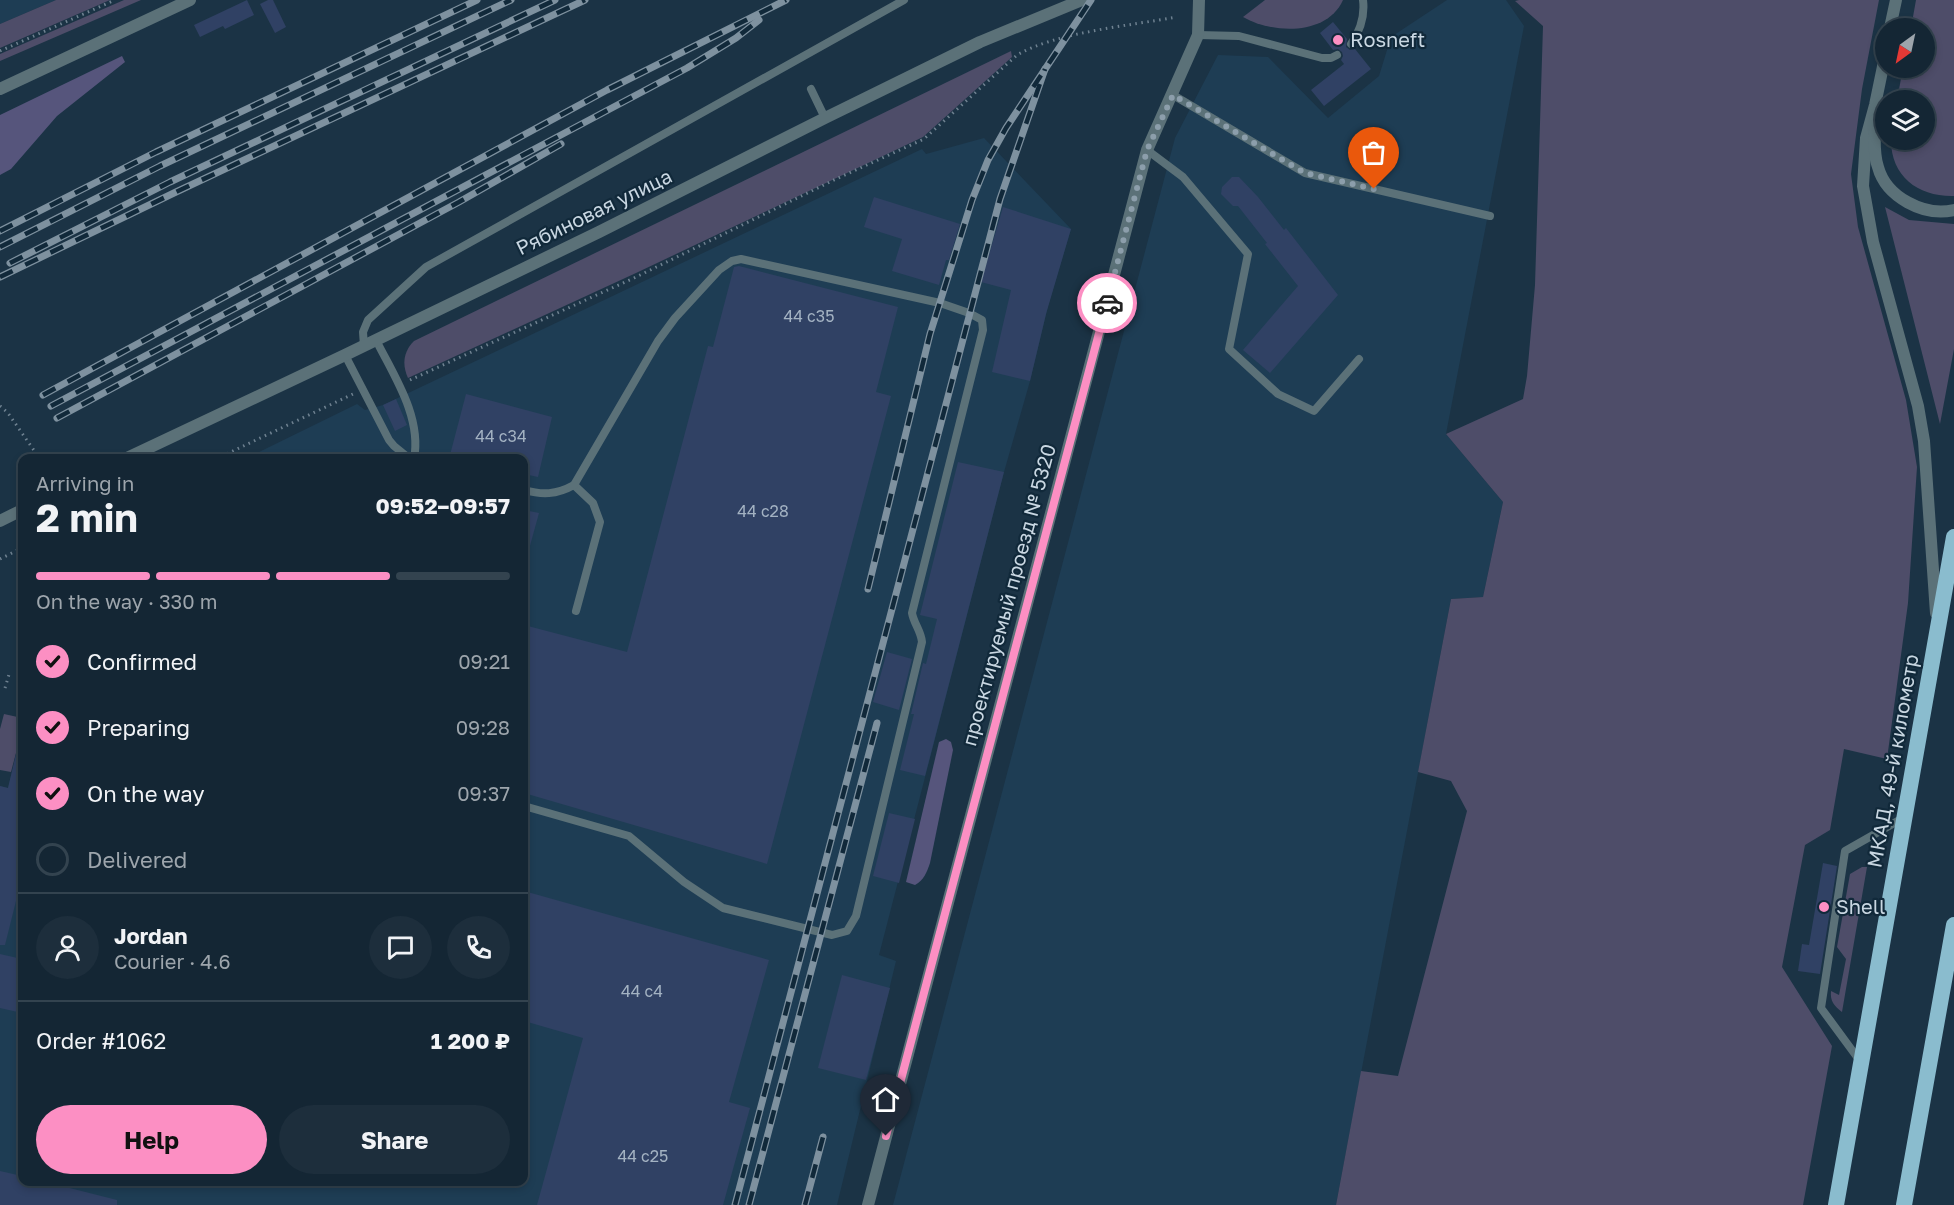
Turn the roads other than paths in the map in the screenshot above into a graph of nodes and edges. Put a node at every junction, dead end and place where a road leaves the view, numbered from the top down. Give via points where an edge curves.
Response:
1 (190, 0) edge
2 (904, 0) edge
3 (1082, 0) edge
4 (1199, 0) edge
5 (1363, 0) edge
6 (1896, 0) edge
7 (1892, 18) edge
8 (1198, 35) junction
9 (1351, 44) dead end
10 (1337, 55) dead end
11 (0, 89) edge
12 (811, 89) dead end
13 (1173, 95) junction
14 (1875, 105) edge
15 (825, 118) junction
16 (1147, 150) junction
17 (1876, 150) edge
18 (1954, 210) edge
19 (1490, 216) dead end
20 (376, 340) junction
21 (364, 346) junction
22 (345, 355) junction
23 (1359, 359) dead end
24 (136, 454) edge
25 (405, 454) edge
26 (413, 454) edge
27 (574, 485) junction
28 (528, 491) edge
29 (18, 512) edge
30 (0, 521) edge
31 (1954, 537) edge
32 (576, 611) dead end
33 (1938, 627) junction
34 (528, 807) edge
35 (1904, 817) junction
36 (1954, 925) edge
37 (1861, 1062) junction
38 (868, 1205) edge
39 (1836, 1205) edge
40 (1904, 1205) edge

1 - 11 street
2 - 21 lane via 426,267 368,320 363,332
3 - 15 street, Рябиновая улица via 980,42
4 - 8 street, проектируемый проезд № 5320
5 - 9 lane via 1359,29
6 - 7 street
8 - 10 lane via 1239,36 1328,59
8 - 13 street, проектируемый проезд № 5320
12 - 15 lane
13 - 16 street, проектируемый проезд № 5320
13 - 19 lane via 1305,173
14 - 33 street via 1863,152 1864,197 1918,406
15 - 20 street, Рябиновая улица
16 - 23 lane via 1183,177 1248,254 1229,349 1278,394 1314,411
16 - 38 street, проектируемый проезд № 5320
17 - 18 street via 1880,173 1900,197 1921,208
20 - 21 street, Рябиновая улица
20 - 26 lane via 414,424
21 - 22 street, Рябиновая улица
22 - 24 street, Рябиновая улица
22 - 25 lane via 389,440
27 - 28 lane via 560,493
27 - 32 lane via 593,503 600,522
27 - 34 lane via 658,341 686,305 732,261 741,259 940,303 982,320 983,330 912,613 922,642 856,916 847,931 832,935 723,908 684,882 629,836
29 - 30 street
31 - 33 highway, МКАД, 49-й километр
33 - 35 highway, МКАД, 49-й километр
35 - 37 highway, МКАД, 49-й километр
35 - 37 lane via 1845,851 1821,1008
36 - 40 highway
37 - 39 highway, МКАД, 49-й километр

